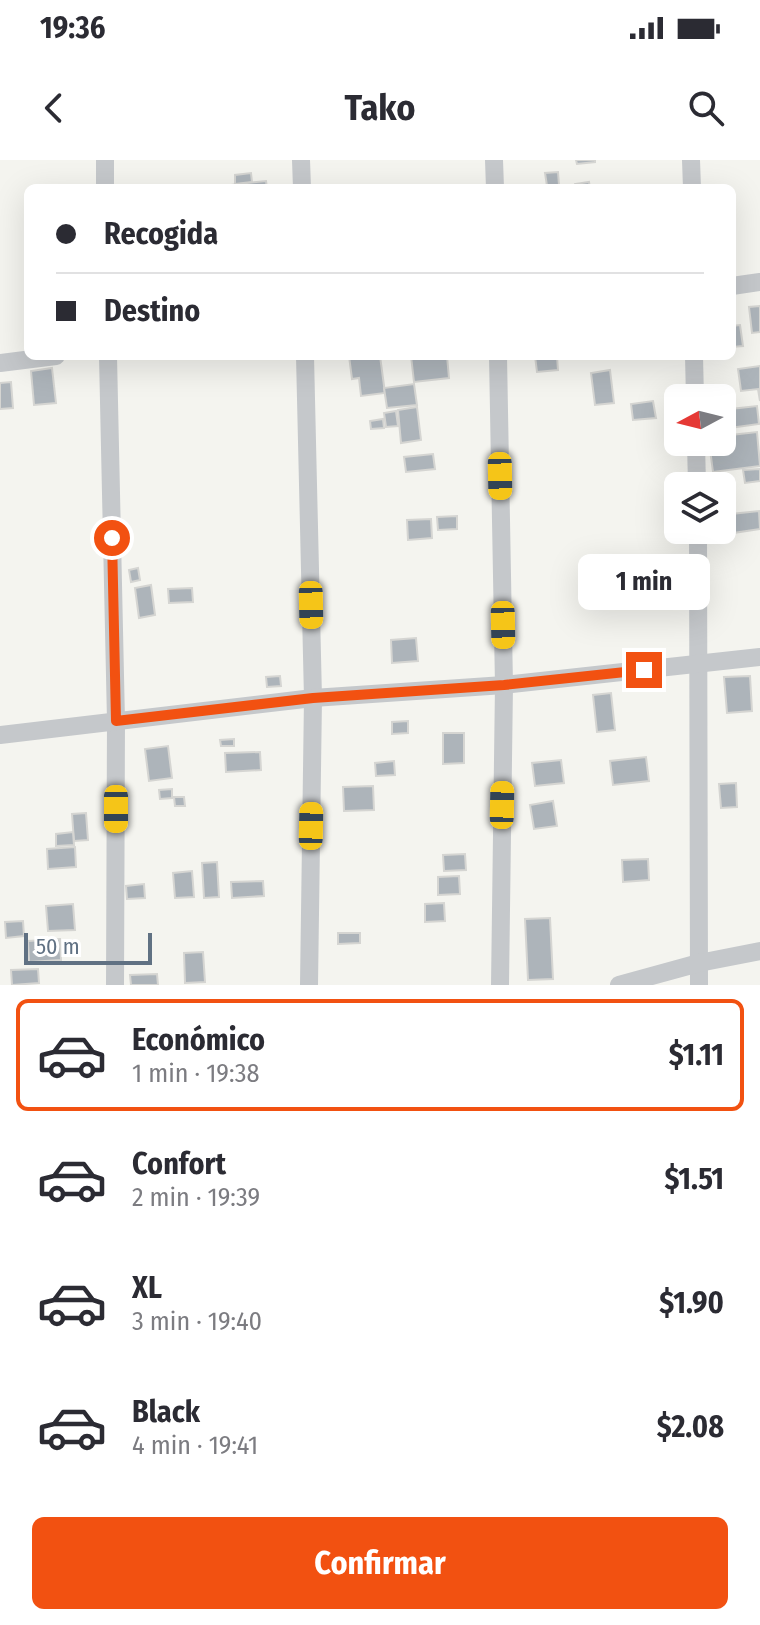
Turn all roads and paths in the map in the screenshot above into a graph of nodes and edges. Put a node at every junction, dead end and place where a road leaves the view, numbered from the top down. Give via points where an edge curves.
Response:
1 (105, 160) edge
2 (301, 160) edge
3 (494, 160) edge
4 (691, 160) edge
5 (105, 184) edge
6 (302, 184) edge
7 (495, 184) edge
8 (692, 184) edge
9 (760, 282) edge
10 (736, 285) edge
11 (24, 360) edge
12 (108, 360) edge
13 (305, 360) edge
14 (498, 360) edge
15 (694, 360) edge
16 (0, 363) edge
17 (695, 384) edge
18 (698, 544) edge
19 (760, 657) edge
20 (700, 664) junction
21 (504, 685) junction
22 (313, 698) junction
23 (116, 721) junction
24 (0, 735) edge
25 (760, 951) edge
26 (699, 963) junction
27 (115, 985) edge
28 (309, 985) edge
29 (500, 985) edge
30 (619, 985) edge
31 (699, 985) edge

1 - 5 street
2 - 6 street
3 - 7 street
4 - 8 street
9 - 10 street
11 - 16 street
12 - 23 street
13 - 22 street
14 - 21 street
15 - 17 street
18 - 20 street
19 - 20 street
20 - 21 street
20 - 26 street
21 - 22 street
21 - 29 street
22 - 23 street
22 - 28 street
23 - 24 street
23 - 27 street
25 - 26 street
26 - 30 street
26 - 31 street

